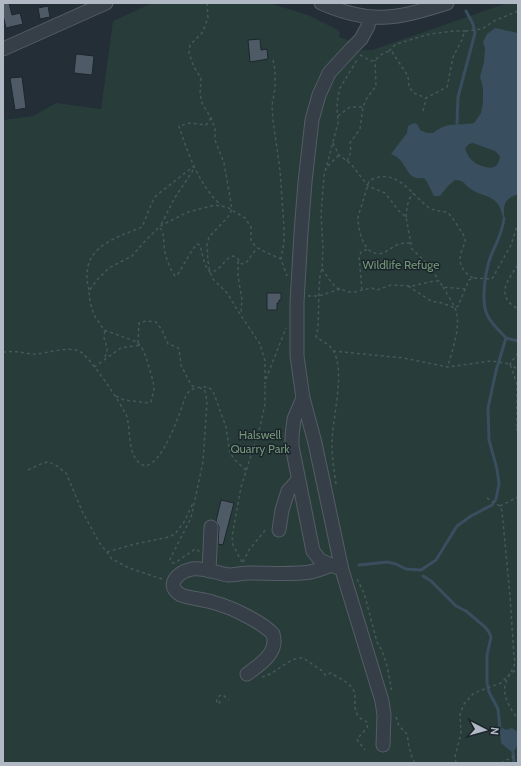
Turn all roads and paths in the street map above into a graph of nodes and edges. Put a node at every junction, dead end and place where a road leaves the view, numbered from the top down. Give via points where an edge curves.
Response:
1 (106, 3) edge
2 (207, 3) edge
3 (321, 3) edge
4 (447, 3) edge
5 (518, 11) edge
6 (369, 18) junction
7 (466, 31) junction
8 (3, 49) edge
9 (363, 51) dead end
10 (389, 51) junction
11 (360, 56) junction
12 (273, 60) dead end
13 (375, 60) junction
14 (426, 98) junction
15 (363, 107) junction
16 (423, 111) dead end
17 (338, 116) junction
18 (211, 118) junction
19 (333, 142) junction
20 (339, 155) junction
21 (347, 161) junction
22 (194, 166) junction
23 (327, 167) junction
24 (368, 186) junction
25 (414, 193) junction
26 (221, 205) junction
27 (232, 209) junction
28 (406, 217) junction
29 (518, 223) edge
30 (160, 227) junction
31 (410, 243) junction
32 (257, 248) junction
33 (368, 248) junction
34 (281, 258) junction
35 (238, 259) junction
36 (518, 265) edge
37 (322, 269) junction
38 (210, 272) junction
39 (473, 278) junction
40 (298, 280) junction
41 (439, 281) junction
42 (408, 286) junction
43 (443, 287) junction
44 (340, 289) junction
45 (465, 289) junction
46 (90, 290) junction
47 (362, 290) junction
48 (319, 296) junction
49 (455, 308) junction
50 (518, 309) edge
51 (241, 314) junction
52 (286, 327) dead end
53 (105, 331) junction
54 (139, 344) junction
55 (333, 351) junction
56 (3, 352) edge
57 (518, 353) edge
58 (105, 358) junction
59 (510, 364) junction
60 (94, 367) junction
61 (448, 367) junction
62 (518, 370) edge
63 (265, 384) junction
64 (199, 387) junction
65 (196, 388) junction
66 (116, 396) junction
67 (303, 398) junction
68 (518, 428) edge
69 (518, 439) edge
70 (28, 470) dead end
71 (247, 471) junction
72 (298, 480) junction
73 (337, 490) dead end
74 (518, 497) edge
75 (488, 498) dead end
76 (194, 499) junction
77 (500, 506) junction
78 (211, 527) dead end
79 (274, 527) joint
80 (106, 553) junction
81 (245, 568) junction
82 (336, 568) junction
83 (204, 570) junction
84 (356, 575) dead end
85 (174, 581) junction
86 (518, 669) edge
87 (251, 671) joint
88 (511, 673) junction
89 (393, 699) dead end
90 (229, 700) dead end
91 (220, 701) dead end
92 (395, 713) dead end
93 (518, 719) edge
94 (383, 745) dead end
95 (365, 750) dead end
96 (517, 755) edge
97 (416, 763) edge
98 (456, 763) edge
99 (501, 763) edge

1 - 8 street
2 - 18 path via 208,18 202,33 190,45 189,53 201,78 202,103
3 - 6 street via 344,13
4 - 6 street via 403,15
5 - 7 path via 478,31
6 - 40 street via 361,39 329,73 315,108 306,161
7 - 10 path via 430,34 396,44
7 - 14 path via 453,58 447,87
9 - 11 path
10 - 13 path
10 - 14 path via 408,76 409,87 414,93
11 - 13 path
11 - 17 path via 340,88 336,105
12 - 34 path via 275,88 272,106 284,227
13 - 15 path via 376,86
14 - 16 path
15 - 17 path via 350,107
15 - 21 path via 360,129 350,143 351,152
17 - 19 path
18 - 22 path via 206,125 190,123 179,126
18 - 27 path via 215,128 215,140 224,163
19 - 20 path
19 - 23 path
20 - 21 path
20 - 23 path
21 - 24 path
22 - 26 path via 204,185
22 - 30 path
22 - 46 path via 154,198 142,227 97,249 89,264 87,283
23 - 37 path via 321,214
24 - 25 path via 373,179 385,176 404,184
24 - 28 path via 385,193
24 - 33 path via 358,223 363,243
25 - 28 path via 408,203
25 - 39 path via 429,208 448,214 456,222 465,238 460,256 461,266 467,275
26 - 27 path
26 - 30 path via 188,212
27 - 32 path via 245,218 251,227 251,240
27 - 38 path via 209,237 207,251
28 - 31 path
29 - 39 path via 507,254 492,279
30 - 38 path via 164,250 174,275 178,274 197,244 200,245 205,265
30 - 46 path via 132,256 104,272
31 - 33 path via 397,245 376,254
31 - 41 path via 415,253 430,266
32 - 34 path
32 - 35 path via 246,264 242,264
33 - 47 path via 359,256
34 - 40 path via 288,280
35 - 38 path via 230,256 219,270
35 - 51 path
36 - 50 path via 505,283 505,292 507,300
37 - 44 path
37 - 48 path
38 - 51 path
39 - 45 path via 469,280
40 - 67 street via 297,356
41 - 42 path
41 - 43 path
42 - 47 path via 391,285 376,290
42 - 49 path via 431,301
43 - 45 path
43 - 49 path
44 - 47 path via 349,292
44 - 48 path
45 - 49 path
46 - 53 path via 92,310
48 - 55 path via 316,334
49 - 61 path via 456,331
51 - 63 path via 263,351
52 - 63 path
53 - 54 path
53 - 58 path via 104,339 108,347
54 - 58 path via 121,348
54 - 65 path via 139,323 156,322 168,344 178,347 181,365 191,385
54 - 66 path via 153,381 151,402 146,404
55 - 61 path via 403,358
55 - 73 path via 338,377 332,445
56 - 60 path via 31,354 72,349 85,355
57 - 59 path
58 - 60 path
59 - 61 path via 492,361
59 - 62 path
59 - 68 path via 517,384
60 - 66 path
63 - 71 path via 265,404
64 - 65 path
64 - 71 path via 208,387 213,391 226,427 230,453
64 - 76 path via 205,391 207,402 204,453
65 - 66 path via 186,395 172,433 153,462 147,466 137,462 128,434 127,418
67 - 72 street via 296,412 292,436
67 - 82 street via 311,423
68 - 69 path
70 - 80 path via 50,462 66,473 83,513
71 - 81 path via 241,487 232,537 233,545
72 - 79 street via 288,491
72 - 82 street via 313,551 320,560
74 - 77 path
75 - 77 path
76 - 80 path via 184,522 175,534
76 - 83 path via 190,522 170,559 174,563 196,549
77 - 88 path via 515,662
78 - 83 street
79 - 81 path via 250,550
80 - 85 path via 129,568
81 - 82 street via 311,572
81 - 83 street via 229,575
82 - 94 street via 382,700
83 - 85 street via 188,570
84 - 89 path via 364,593 377,642 386,661
85 - 87 street via 174,588 181,595 226,607 270,631 274,639 273,650
86 - 88 path
87 - 95 path via 258,677 263,677 277,671 293,659 303,658 325,675 331,674 349,684 355,695 354,706 357,715 368,723 367,728 357,739
88 - 93 path via 505,683 506,698
88 - 98 path via 504,680 474,693 468,700 460,714 461,733
90 - 91 path via 220,695 217,703
92 - 97 path via 396,721 407,734
96 - 99 path

